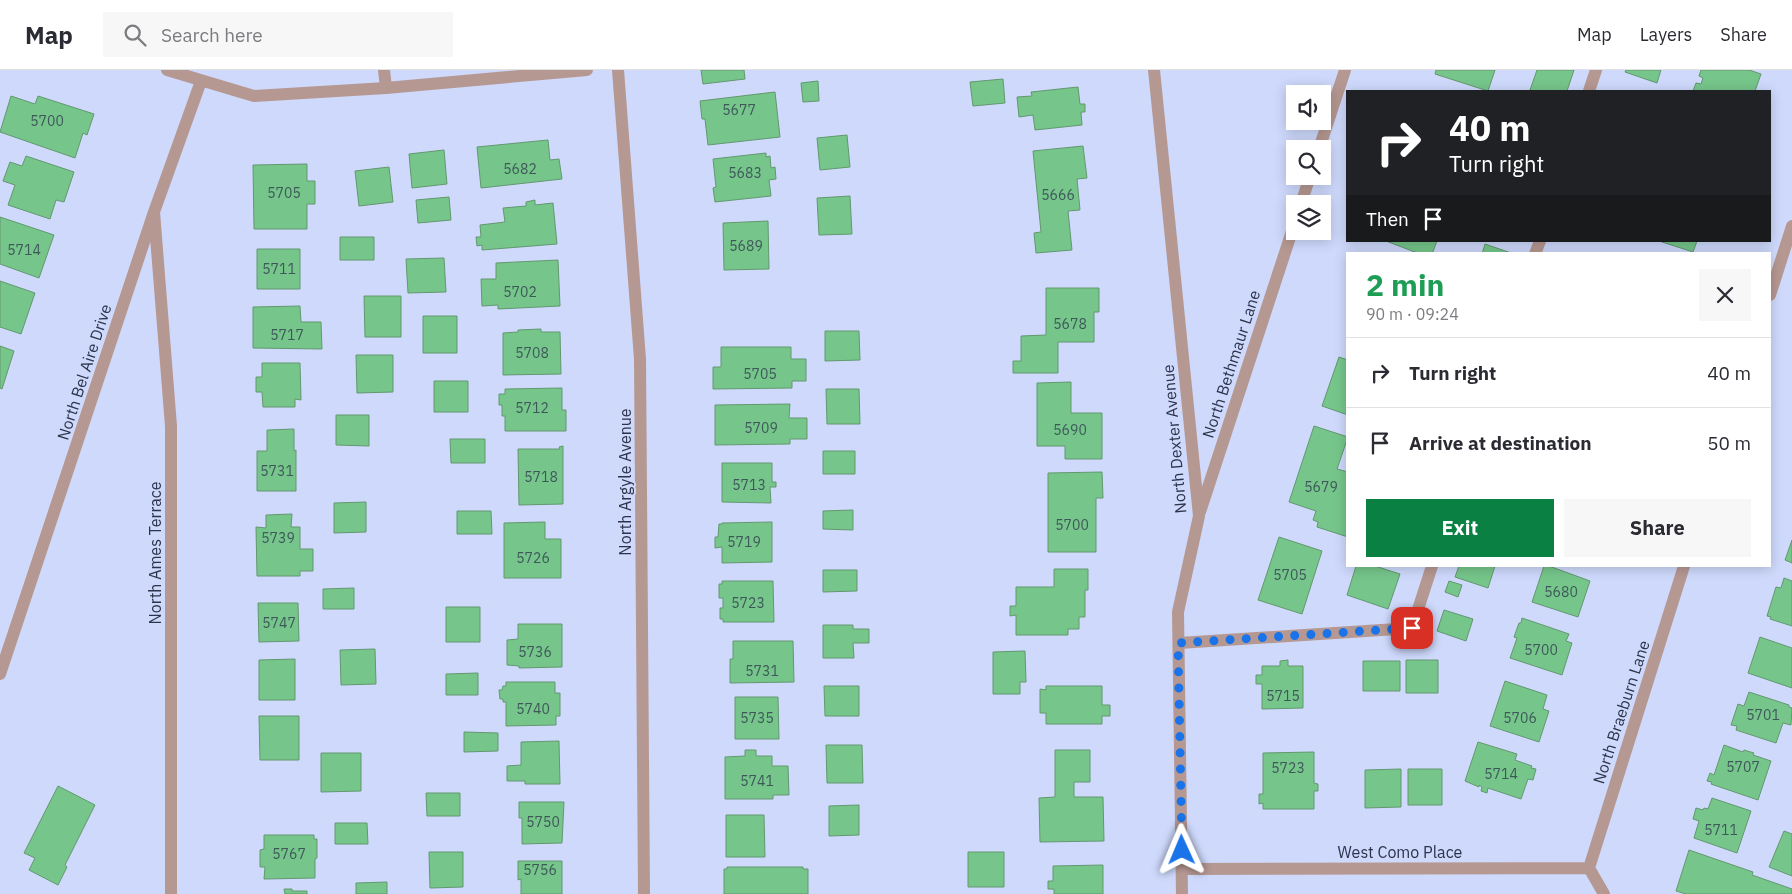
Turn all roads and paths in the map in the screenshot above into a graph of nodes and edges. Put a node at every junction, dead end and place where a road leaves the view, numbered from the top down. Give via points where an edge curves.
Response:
1 (167, 70) edge
2 (384, 70) edge
3 (587, 70) edge
4 (618, 70) edge
5 (1154, 70) edge
6 (1345, 70) edge
7 (1596, 70) edge
8 (202, 81) junction
9 (386, 88) junction
10 (1589, 90) edge
11 (1322, 140) edge
12 (154, 212) junction
13 (1792, 226) edge
14 (1289, 240) edge
15 (1771, 292) edge
16 (1199, 516) junction
17 (1432, 567) edge
18 (1684, 567) edge
19 (1178, 643) junction
20 (0, 674) edge
21 (1589, 868) junction
22 (1182, 869) junction
23 (171, 894) edge
24 (644, 894) edge
25 (1182, 894) edge
26 (1604, 894) edge

1 - 8 street
2 - 9 street
3 - 9 street
4 - 24 street, North Argyle Avenue via 640,360
5 - 16 street, North Dexter Avenue
6 - 11 street
7 - 10 street
8 - 9 street via 254,96
8 - 12 street, North Bel Aire Drive
12 - 20 street, North Bel Aire Drive
12 - 23 street, North Ames Terrace via 171,426
13 - 15 street
14 - 16 street, North Bethmaur Lane
16 - 19 street, North Dexter Avenue via 1178,612
17 - 19 street via 1412,628
18 - 21 street, North Braeburn Lane
19 - 22 street, North Dexter Avenue
21 - 22 street, West Como Place
21 - 26 street
22 - 25 street, North Dexter Avenue

